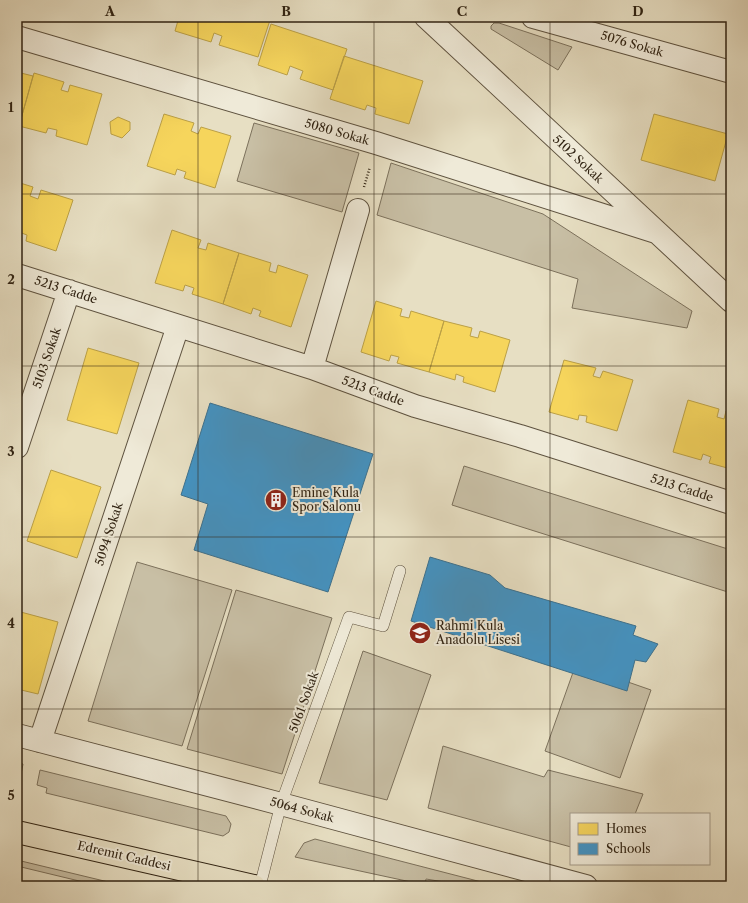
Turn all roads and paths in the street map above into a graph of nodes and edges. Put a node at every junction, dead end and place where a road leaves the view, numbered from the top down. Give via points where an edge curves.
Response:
1 (426, 17) edge
2 (533, 17) edge
3 (17, 37) edge
4 (731, 72) edge
5 (370, 166) dead end
6 (358, 210) joint
7 (656, 232) junction
8 (17, 275) edge
9 (69, 291) junction
10 (731, 301) edge
11 (178, 326) junction
12 (312, 368) junction
13 (17, 447) edge
14 (731, 504) edge
15 (400, 571) dead end
16 (17, 735) edge
17 (40, 741) junction
18 (280, 804) junction
19 (17, 832) edge
20 (254, 886) edge
21 (260, 886) edge
22 (586, 886) edge

1 - 7 street, 5102 Sokak
2 - 4 street, 5076 Sokak
3 - 7 street, 5080 Sokak via 376,143
5 - 6 path
6 - 12 street
7 - 10 street, 5102 Sokak
8 - 9 street, 5213 Cadde
9 - 11 street, 5213 Cadde
9 - 13 street, 5103 Sokak
11 - 12 street, 5213 Cadde
11 - 17 street, 5094 Sokak
12 - 14 street, 5213 Cadde via 415,406 520,436
15 - 18 lane, 5061 Sokak via 382,626 349,617
16 - 17 street, 5064 Sokak
17 - 18 street, 5064 Sokak
18 - 21 lane, 5061 Sokak
18 - 22 street, 5064 Sokak
19 - 20 highway, Edremit Caddesi

